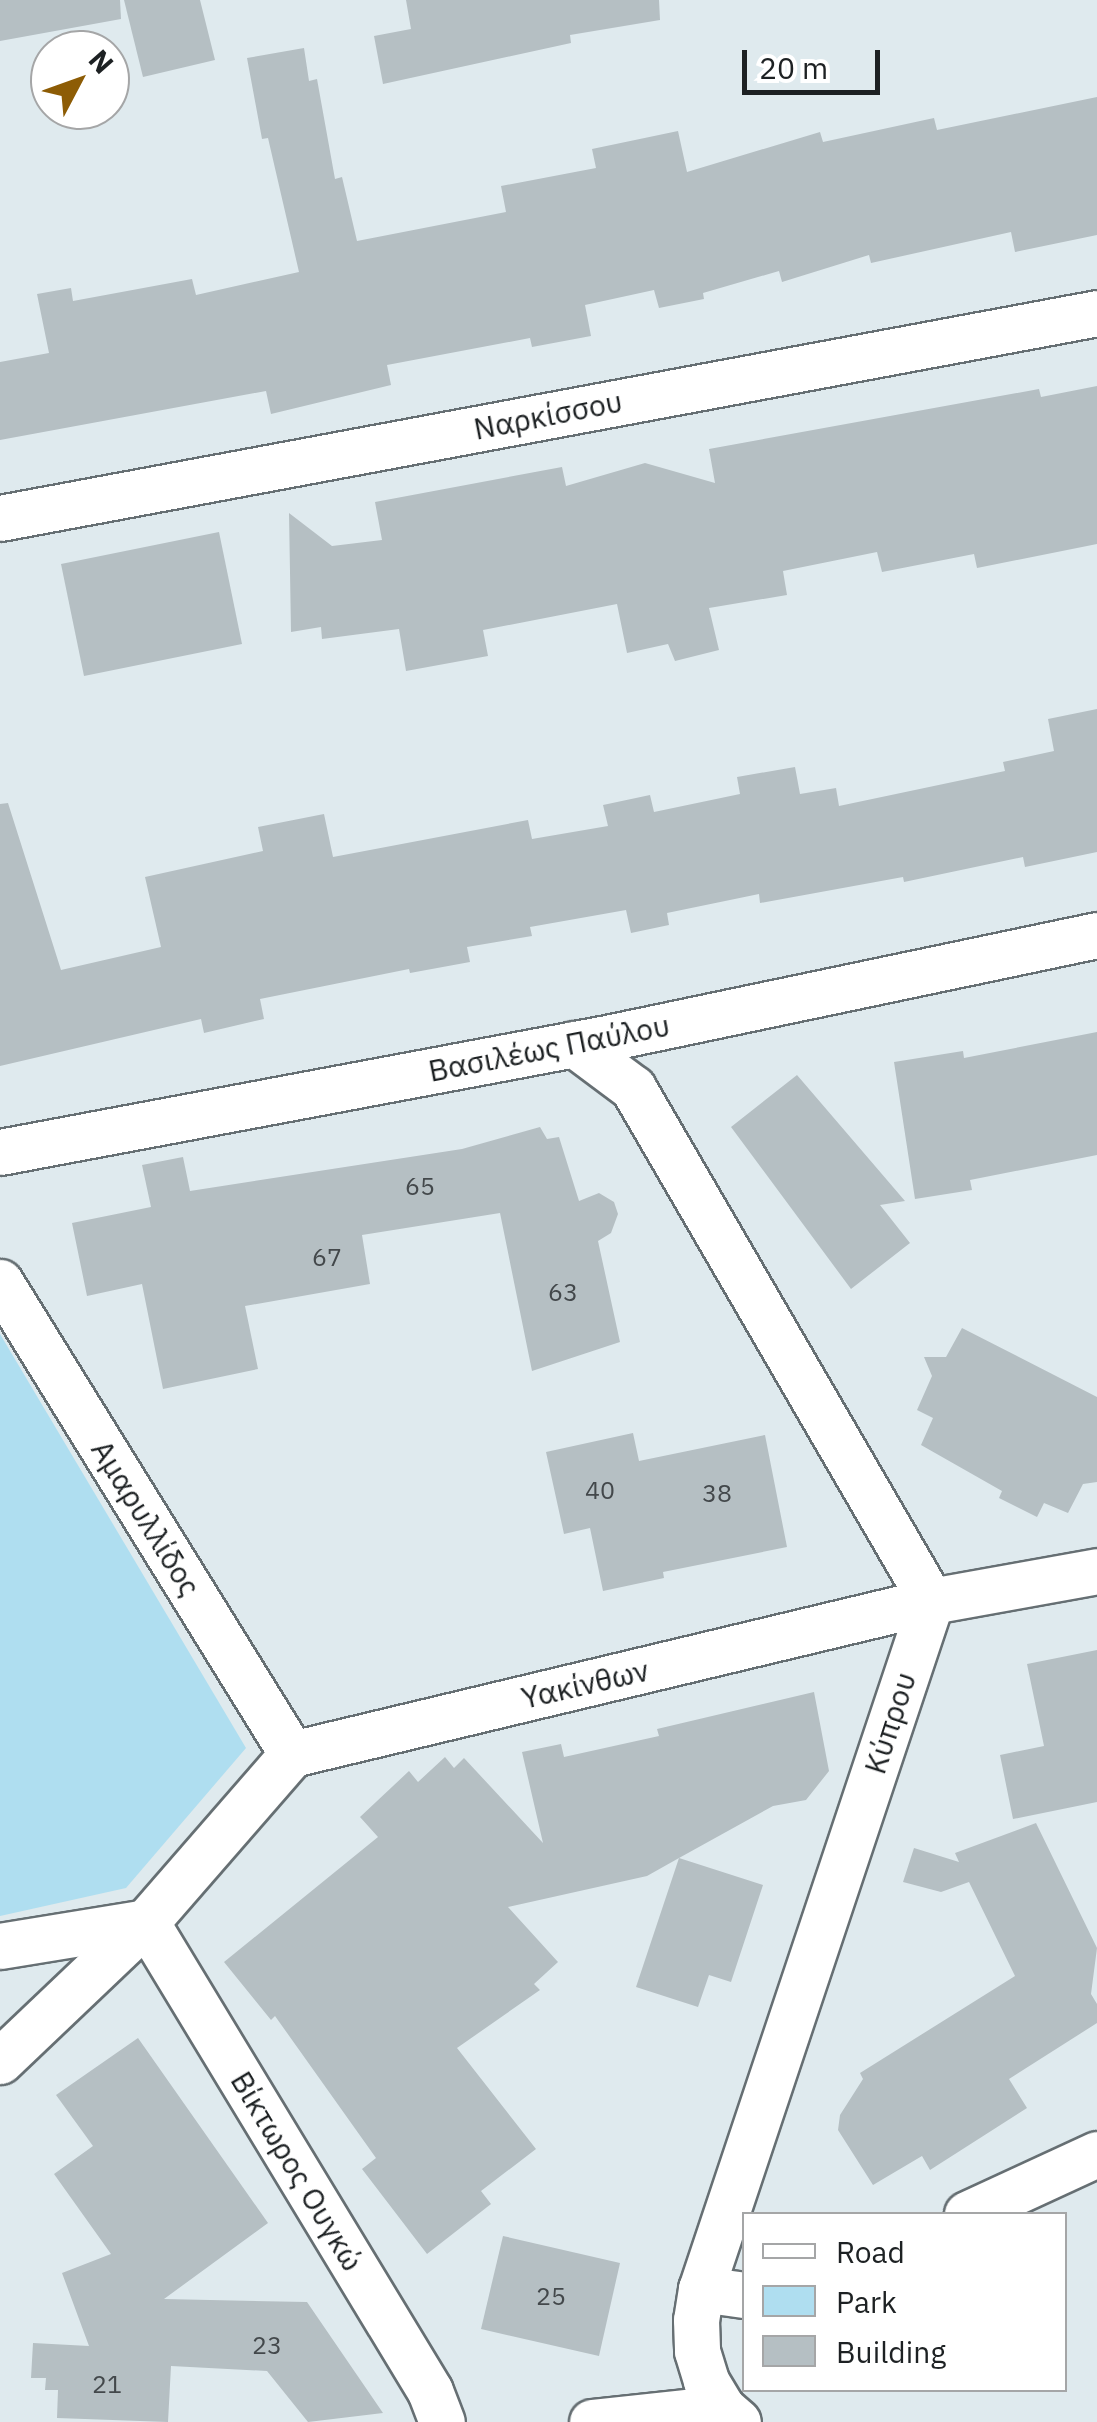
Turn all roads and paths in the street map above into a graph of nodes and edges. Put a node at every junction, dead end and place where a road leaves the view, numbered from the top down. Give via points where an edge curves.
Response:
1 (1097, 313) edge
2 (0, 518) edge
3 (1097, 935) edge
4 (653, 1028) junction
5 (574, 1044) junction
6 (633, 1088) junction
7 (0, 1152) edge
8 (0, 1282) edge
9 (1097, 1571) edge
10 (930, 1602) junction
11 (292, 1754) junction
12 (146, 1922) junction
13 (0, 1946) edge
14 (0, 2060) edge
15 (1097, 2154) edge
16 (747, 2212) edge
17 (970, 2212) edge
18 (742, 2229) edge
19 (723, 2292) edge
20 (730, 2415) edge
21 (442, 2422) edge
22 (592, 2422) edge

1 - 2 street, Ναρκίσσου
3 - 4 street, Βασιλέως Παύλου
4 - 5 street, Βασιλέως Παύλου
4 - 6 street
5 - 6 street
5 - 7 street, Βασιλέως Παύλου
6 - 10 street
8 - 11 street, Αμαρυλλίδος
9 - 10 street, Υακίνθων
10 - 11 street, Υακίνθων
10 - 16 street, Κύπρου
11 - 12 street
12 - 13 street
12 - 14 street
12 - 21 street, Βίκτωρος Ουγκώ via 430,2391
15 - 17 street
18 - 19 street, Κύπρου
19 - 20 street, Κύπρου via 696,2320 697,2351 706,2381
20 - 22 street

